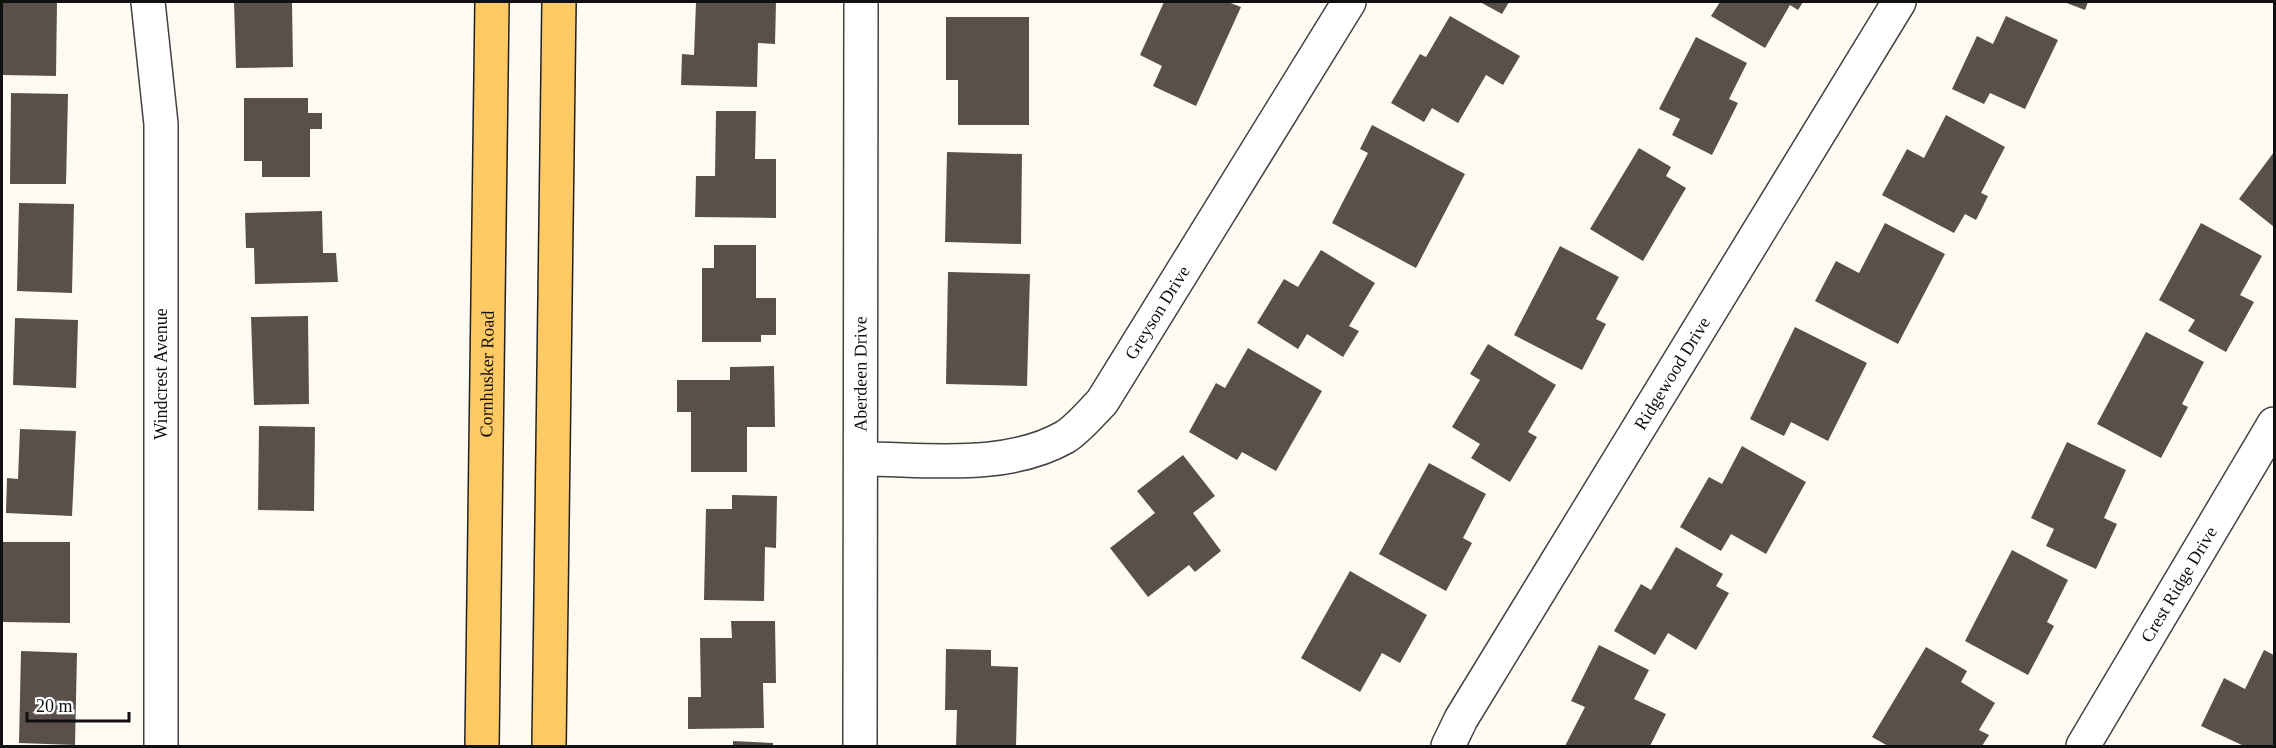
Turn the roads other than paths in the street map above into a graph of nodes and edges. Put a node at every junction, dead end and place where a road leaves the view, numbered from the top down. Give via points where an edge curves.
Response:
1 (148, 2) edge
2 (492, 2) edge
3 (559, 2) edge
4 (861, 2) edge
5 (1349, 2) edge
6 (1899, 2) edge
7 (2274, 424) edge
8 (861, 459) junction
9 (161, 747) edge
10 (482, 747) edge
11 (549, 747) edge
12 (860, 747) edge
13 (1448, 747) edge
14 (2083, 747) edge

1 - 9 street, Windcrest Avenue via 161,124
2 - 10 main road, Cornhusker Road
3 - 11 main road
4 - 8 street, Aberdeen Drive
5 - 8 street, Greyson Drive via 1102,402 1066,436 1028,451 980,460
6 - 13 street, Ridgewood Drive via 1461,719
7 - 14 street, Crest Ridge Drive
8 - 12 street, Aberdeen Drive

